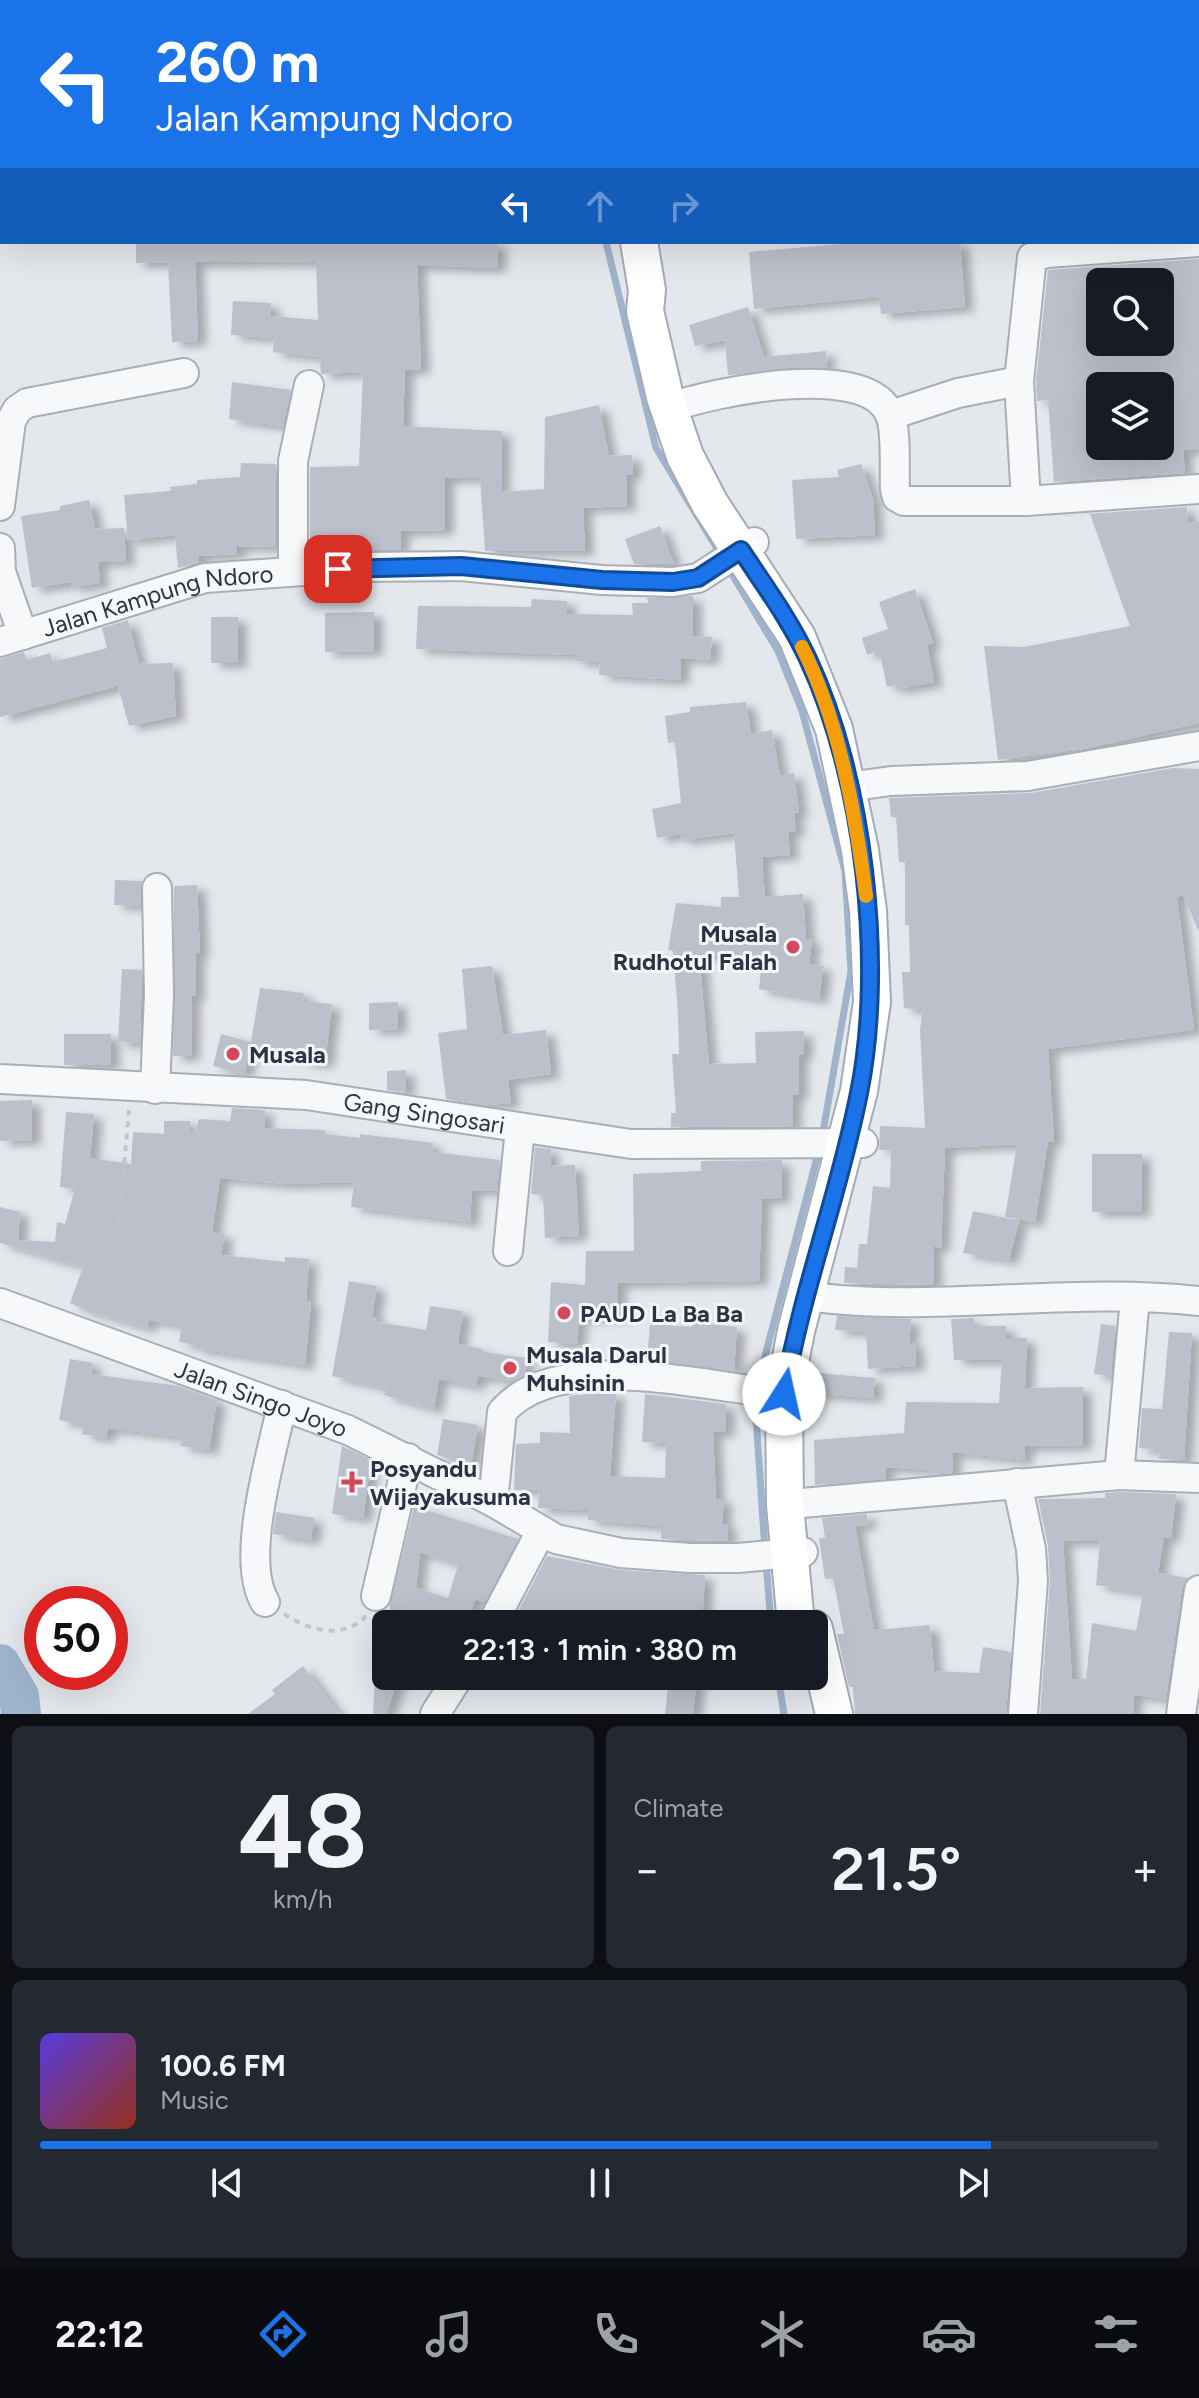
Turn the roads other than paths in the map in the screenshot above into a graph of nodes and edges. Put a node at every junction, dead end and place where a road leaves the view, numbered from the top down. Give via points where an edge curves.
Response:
1 (639, 244) edge
2 (1171, 244) edge
3 (184, 373) dead end
4 (1019, 381) junction
5 (309, 385) dead end
6 (676, 405) junction
7 (891, 415) junction
8 (1199, 489) edge
9 (1026, 501) junction
10 (0, 506) edge
11 (0, 548) edge
12 (744, 548) junction
13 (293, 571) junction
14 (12, 639) edge
15 (1199, 746) edge
16 (855, 785) junction
17 (157, 888) dead end
18 (0, 1079) edge
19 (143, 1088) junction
20 (520, 1128) junction
21 (850, 1142) junction
22 (508, 1251) dead end
23 (813, 1296) junction
24 (1135, 1298) junction
25 (1199, 1301) edge
26 (0, 1303) edge
27 (781, 1394) junction
28 (282, 1405) junction
29 (408, 1458) junction
30 (1119, 1475) junction
31 (1199, 1478) edge
32 (1017, 1483) junction
33 (493, 1502) junction
34 (802, 1503) junction
35 (540, 1533) junction
36 (789, 1553) junction
37 (1199, 1590) edge
38 (376, 1596) road end
39 (265, 1602) road end
40 (499, 1610) edge
41 (795, 1610) edge
42 (809, 1610) edge
43 (828, 1688) edge
44 (450, 1690) edge
45 (812, 1690) edge
46 (435, 1714) edge
47 (818, 1714) edge
48 (834, 1714) edge
49 (1023, 1714) edge
50 (1181, 1714) edge

1 - 6 main road
2 - 4 street via 1032,257
3 - 10 street via 27,403 17,410
4 - 7 street via 958,393
4 - 9 street
5 - 13 street via 293,461
6 - 7 street via 743,389 834,384 872,393
6 - 12 main road
7 - 9 street via 897,497
8 - 9 street
11 - 14 street
12 - 13 street, Jalan Kampung Ndoro via 688,581 461,566
12 - 16 main road via 812,631 832,675
13 - 14 street, Jalan Kampung Ndoro via 191,581
15 - 16 street via 1028,776
16 - 21 main road via 885,905 890,990 884,1052
17 - 19 street via 159,994
18 - 19 street, Gang Singosari
19 - 20 street, Gang Singosari via 306,1095
20 - 21 street, Gang Singosari via 631,1144
20 - 22 street
21 - 23 main road
23 - 24 street
23 - 27 main road
23 - 34 main road via 802,1396
24 - 25 street
24 - 30 street
26 - 28 street, Jalan Singo Joyo
27 - 33 street via 585,1374 532,1390 509,1404 499,1420
27 - 36 main road
28 - 29 street, Jalan Singo Joyo
28 - 39 street via 255,1531 258,1587
29 - 33 street, Jalan Singo Joyo
29 - 38 street
30 - 31 street
30 - 32 street
32 - 34 street
32 - 49 street via 1033,1581
33 - 35 street, Jalan Singo Joyo
34 - 36 main road
35 - 36 street, Jalan Singo Joyo via 621,1553 738,1558
35 - 40 street
36 - 41 main road
36 - 42 main road
37 - 50 street
43 - 48 main road
44 - 46 street
45 - 47 main road

